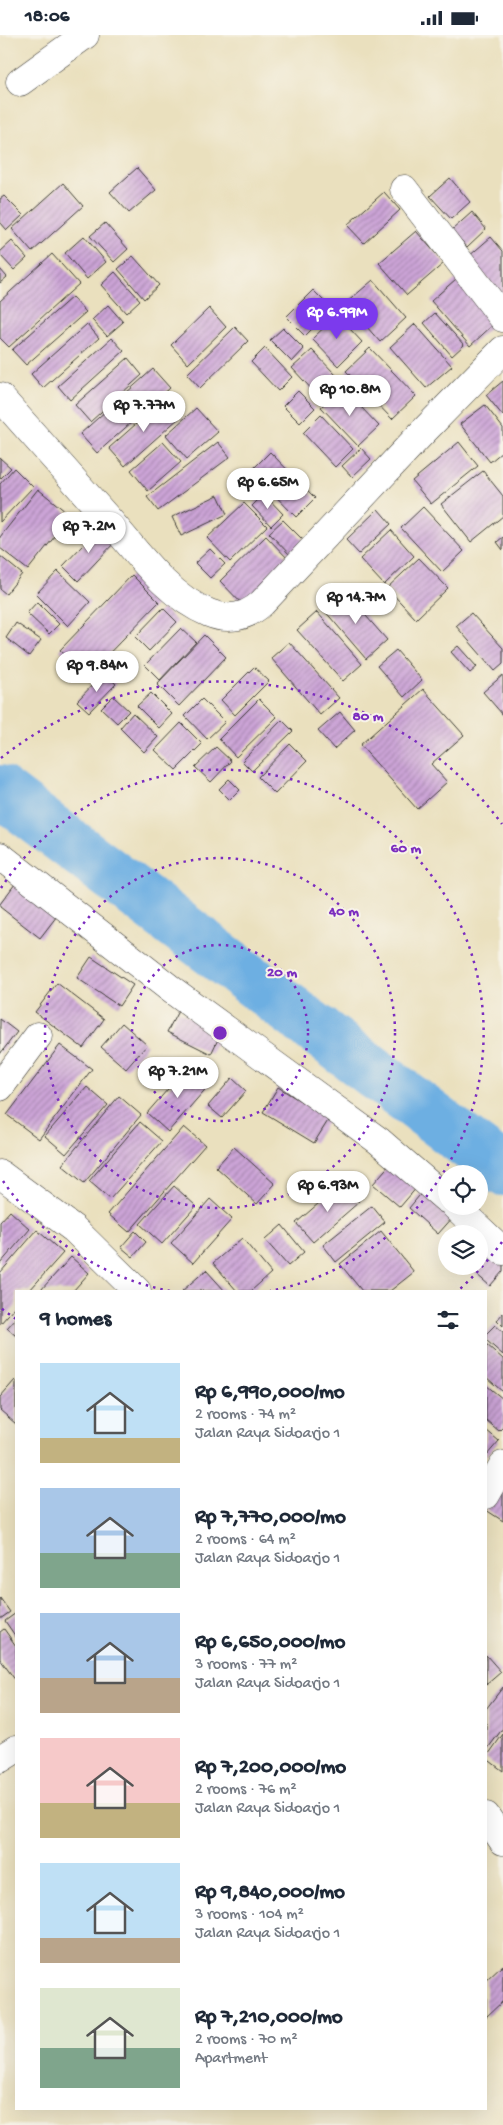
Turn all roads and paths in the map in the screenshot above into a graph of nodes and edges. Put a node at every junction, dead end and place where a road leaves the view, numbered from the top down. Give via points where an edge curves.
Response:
1 (84, 35) edge
2 (20, 82) dead end
3 (404, 189) dead end
4 (503, 318) edge
5 (503, 350) edge
6 (0, 397) edge
7 (0, 857) edge
8 (38, 1035) dead end
9 (0, 1087) edge
10 (4, 1185) edge
11 (438, 1192) edge
12 (465, 1215) edge
13 (503, 1251) edge
14 (136, 1290) edge
15 (503, 1465) edge
16 (487, 1493) edge
17 (15, 1750) edge
18 (0, 1759) edge
19 (487, 1818) edge
20 (503, 1841) edge

1 - 2 street
3 - 4 street
5 - 6 street via 262,603 253,611 234,617 208,613 169,587
7 - 11 street via 172,990 379,1141
8 - 9 street
10 - 14 street via 74,1229
12 - 13 street
15 - 16 street
17 - 18 street
19 - 20 street

